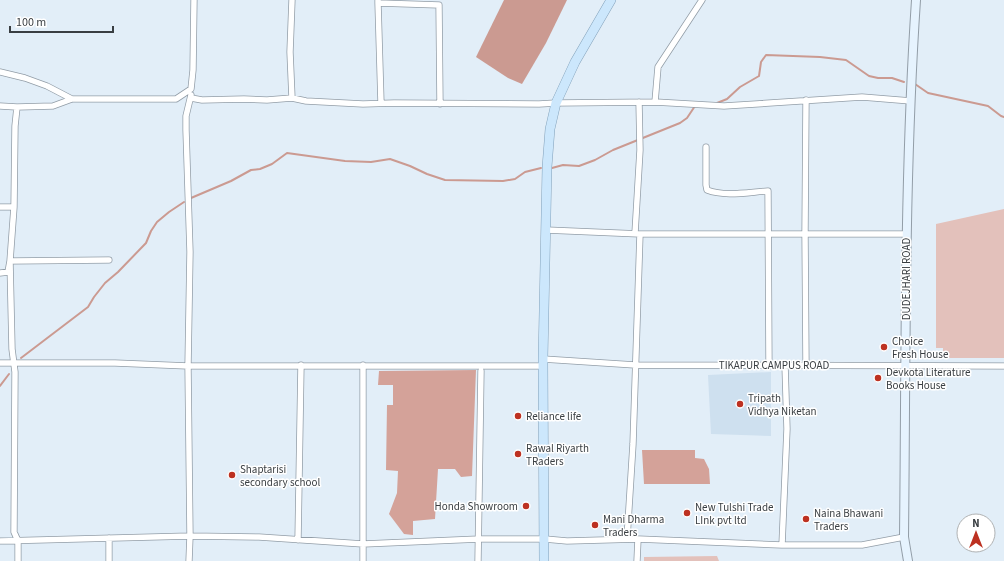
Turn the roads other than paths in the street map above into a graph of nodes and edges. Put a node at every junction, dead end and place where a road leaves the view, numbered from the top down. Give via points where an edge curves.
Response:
1 (194, 0) edge
2 (292, 0) edge
3 (611, 0) edge
4 (702, 0) edge
5 (916, 0) edge
6 (378, 1) edge
7 (0, 72) edge
8 (191, 89) junction
9 (191, 98) junction
10 (292, 98) junction
11 (72, 99) junction
12 (806, 100) junction
13 (910, 101) junction
14 (639, 102) junction
15 (655, 102) junction
16 (381, 103) junction
17 (556, 103) junction
18 (440, 104) junction
19 (0, 106) edge
20 (17, 107) junction
21 (706, 147) dead end
22 (0, 207) edge
23 (14, 207) junction
24 (546, 230) junction
25 (637, 233) junction
26 (805, 233) junction
27 (768, 234) junction
28 (906, 234) junction
29 (109, 260) dead end
30 (10, 261) junction
31 (0, 273) edge
32 (0, 363) edge
33 (14, 363) junction
34 (543, 363) junction
35 (301, 365) junction
36 (364, 365) junction
37 (635, 365) junction
38 (785, 365) junction
39 (806, 365) junction
40 (906, 365) junction
41 (188, 366) junction
42 (769, 366) junction
43 (1004, 366) edge
44 (481, 371) dead end
45 (190, 536) junction
46 (904, 536) junction
47 (109, 538) junction
48 (479, 539) junction
49 (545, 539) junction
50 (627, 539) junction
51 (298, 540) junction
52 (638, 540) junction
53 (0, 541) edge
54 (18, 541) junction
55 (363, 544) junction
56 (782, 545) junction
57 (908, 560) edge
58 (18, 561) edge
59 (109, 561) edge
60 (189, 561) edge
61 (363, 561) edge
62 (478, 561) edge
63 (544, 561) edge
64 (637, 561) edge

1 - 8 street
2 - 10 street
3 - 17 main road via 575,62
4 - 15 street via 658,67
5 - 13 street, DUDEJHARI ROAD
6 - 16 street
6 - 18 street via 439,5
7 - 11 street via 26,78
8 - 9 street
8 - 11 street via 176,100
9 - 10 street
9 - 41 street via 186,116 190,252
10 - 16 street via 337,103
11 - 20 street via 53,106
12 - 13 street via 862,97
12 - 15 street via 724,106
12 - 26 street
13 - 28 street, DUDEJHARI ROAD
14 - 15 street
14 - 17 street
14 - 25 street
16 - 18 street
17 - 18 street
17 - 24 main road via 550,129
19 - 20 street
20 - 23 street
21 - 27 street via 708,190 732,193 768,191
22 - 23 street
23 - 30 street
24 - 25 street
24 - 34 main road
25 - 27 street
25 - 37 street
26 - 27 street
26 - 28 street
26 - 39 street
27 - 42 street
28 - 40 street, DUDEJHARI ROAD
29 - 30 street
30 - 31 street via 8,272
30 - 33 street
32 - 33 street, TIKAPUR CAMPUS ROAD
33 - 41 street, TIKAPUR CAMPUS ROAD via 115,362
33 - 54 street via 14,532
34 - 36 street, TIKAPUR CAMPUS ROAD
34 - 37 street, TIKAPUR CAMPUS ROAD
34 - 49 main road
35 - 36 street, TIKAPUR CAMPUS ROAD
35 - 41 street, TIKAPUR CAMPUS ROAD
35 - 51 street
36 - 55 street
37 - 42 street, TIKAPUR CAMPUS ROAD
37 - 50 street
38 - 39 street, TIKAPUR CAMPUS ROAD
38 - 42 street, TIKAPUR CAMPUS ROAD
38 - 56 street via 787,429
39 - 40 street, TIKAPUR CAMPUS ROAD
40 - 43 street, TIKAPUR CAMPUS ROAD
40 - 46 street, DUDEJHARI ROAD
41 - 45 street
44 - 48 street
45 - 47 street
45 - 51 street
45 - 60 street
46 - 56 street via 862,545
46 - 57 street, DUDEJHARI ROAD
47 - 54 street
47 - 59 street
48 - 49 street
48 - 55 street
48 - 62 street
49 - 50 street
49 - 63 main road
50 - 52 street
51 - 55 street
52 - 56 street
52 - 64 street
53 - 54 street
54 - 58 street
55 - 61 street

